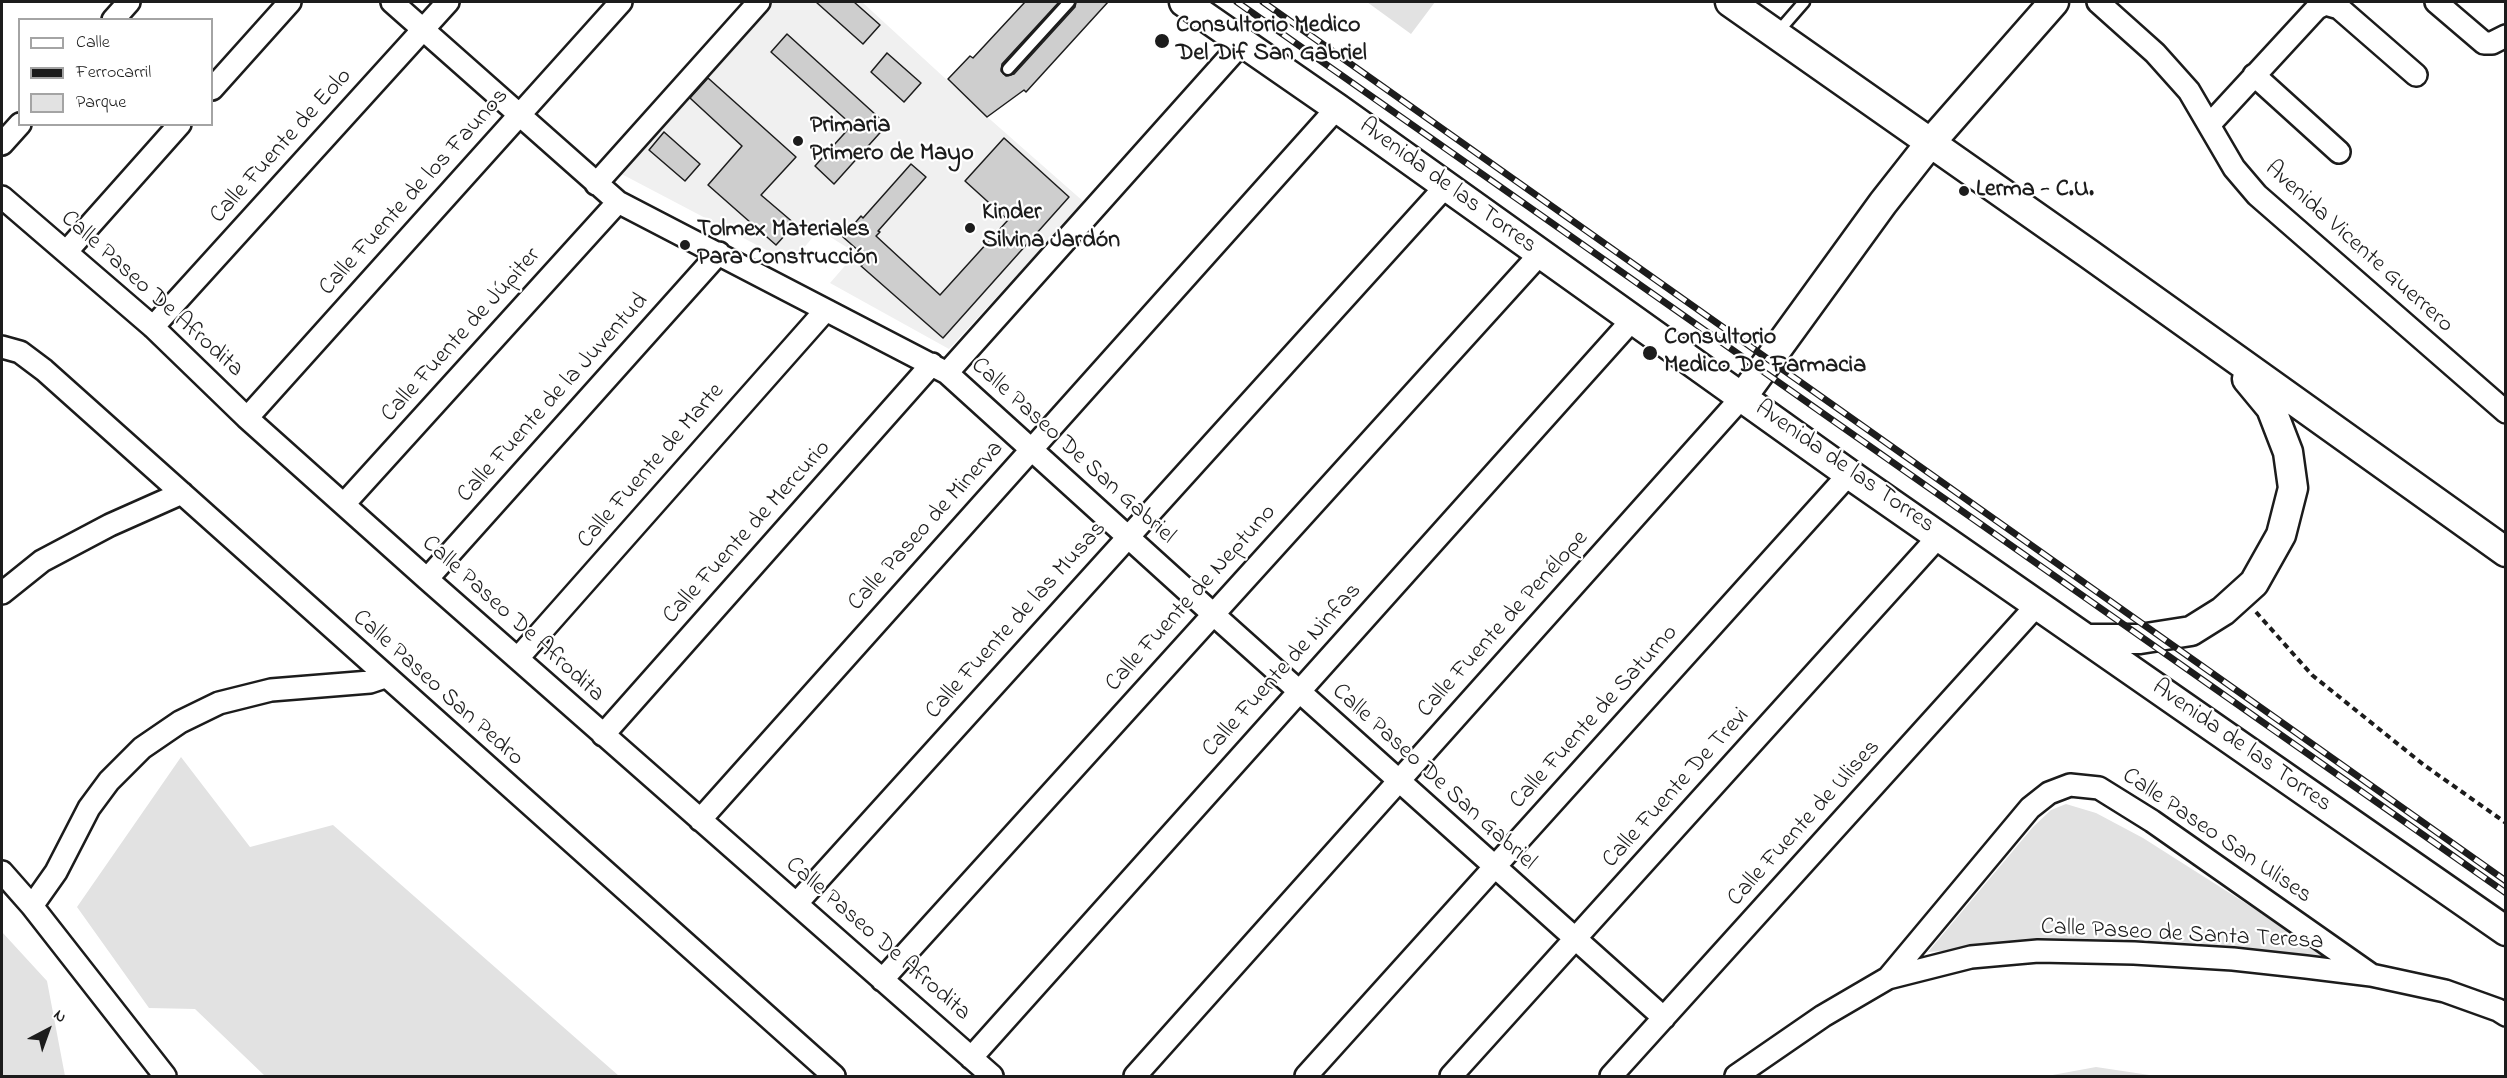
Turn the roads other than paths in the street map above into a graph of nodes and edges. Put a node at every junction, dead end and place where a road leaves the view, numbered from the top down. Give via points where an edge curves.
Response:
1 (129, 2) edge
2 (290, 2) edge
3 (392, 2) edge
4 (448, 2) edge
5 (621, 2) edge
6 (759, 2) edge
7 (1069, 2) edge
8 (1184, 2) edge
9 (1730, 2) edge
10 (1804, 2) edge
11 (2054, 2) edge
12 (2097, 2) edge
13 (2436, 2) edge
14 (115, 18) edge
15 (424, 29) junction
16 (1776, 34) junction
17 (2505, 36) edge
18 (1242, 43) junction
19 (1008, 69) dead end
20 (2254, 75) junction
21 (2416, 75) dead end
22 (213, 88) edge
23 (1337, 108) junction
24 (519, 115) junction
25 (2210, 124) junction
26 (18, 126) edge
27 (178, 126) edge
28 (1931, 142) junction
29 (2, 144) edge
30 (2339, 152) dead end
31 (596, 184) junction
32 (1445, 187) junction
33 (2, 197) edge
34 (618, 202) junction
35 (67, 251) junction
36 (719, 254) junction
37 (1540, 254) junction
38 (825, 311) junction
39 (1633, 319) junction
40 (153, 327) junction
41 (2, 347) edge
42 (2221, 348) junction
43 (939, 368) junction
44 (1743, 396) junction
45 (2505, 412) edge
46 (247, 418) junction
47 (1032, 448) junction
48 (1849, 474) junction
49 (182, 493) junction
50 (344, 504) junction
51 (1940, 535) junction
52 (1127, 536) junction
53 (2505, 552) edge
54 (427, 579) junction
55 (2, 593) edge
56 (2037, 605) junction
57 (1212, 614) junction
58 (2087, 639) junction
59 (518, 658) junction
60 (385, 677) junction
61 (1299, 692) junction
62 (603, 735) junction
63 (1399, 780) junction
64 (700, 820) junction
65 (1495, 868) junction
66 (2, 872) edge
67 (797, 903) junction
68 (32, 906) junction
69 (2505, 931) edge
70 (1576, 939) junction
71 (2372, 975) junction
72 (1888, 978) junction
73 (882, 980) junction
74 (2505, 1016) edge
75 (1664, 1018) junction
76 (971, 1058) junction
77 (165, 1077) edge
78 (834, 1077) edge
79 (992, 1077) edge
80 (1135, 1077) edge
81 (1306, 1077) edge
82 (1451, 1077) edge
83 (1611, 1077) edge
84 (1736, 1077) edge

1 - 14 street
2 - 22 street
3 - 15 street, Calle Paseo De San Gabriel
4 - 15 street, Calle Fuente de Eolo
5 - 24 street, Calle Fuente de los Faunos
6 - 31 street
7 - 19 lane
8 - 18 main road, Avenida de las Torres
9 - 16 main road
10 - 16 lane
11 - 28 main road
12 - 25 street, Avenida Vicente Guerrero via 2155,53 2189,91
13 - 17 street via 2484,43
15 - 24 street, Calle Paseo De San Gabriel
15 - 40 street, Calle Fuente de Eolo
16 - 28 main road
18 - 23 main road, Avenida de las Torres
18 - 43 street, Calle Fuente de Mercurio
20 - 21 street via 2318,8 2332,4
20 - 25 street
20 - 30 street
23 - 32 main road, Avenida de las Torres
23 - 47 street, Calle Paseo de Minerva
24 - 31 street, Calle Paseo De San Gabriel
24 - 46 street, Calle Fuente de los Faunos
25 - 45 street, Avenida Vicente Guerrero via 2234,168 2257,195
26 - 29 street
27 - 35 street
28 - 42 main road
28 - 44 main road
31 - 34 street, Calle Paseo De San Gabriel
32 - 37 main road, Avenida de las Torres
32 - 52 street, Calle Fuente de las Musas
33 - 35 street, Calle Paseo De Afrodita
34 - 36 street, Calle Paseo De San Gabriel
34 - 50 street, Calle Fuente de Júpiter
35 - 40 street, Calle Paseo De Afrodita
36 - 38 street, Calle Paseo De San Gabriel
36 - 54 street, Calle Fuente de la Juventud
37 - 39 main road, Avenida de las Torres
37 - 57 street, Calle Fuente de Neptuno
38 - 43 street, Calle Paseo De San Gabriel
38 - 59 street, Calle Fuente de Marte
39 - 44 main road, Avenida de las Torres
39 - 61 street, Calle Fuente de Ninfas
40 - 46 street, Calle Paseo De Afrodita
41 - 49 street, Calle Paseo San Pedro via 30,359
42 - 53 main road
42 - 58 main road via 2271,408 2288,452 2293,488 2281,535 2242,596 2191,631 2140,639
43 - 47 street, Calle Paseo De San Gabriel
43 - 62 street, Calle Fuente de Mercurio
44 - 48 main road, Avenida de las Torres
44 - 63 street, Calle Fuente de Penélope
46 - 50 street, Calle Paseo De Afrodita
47 - 52 street, Calle Paseo De San Gabriel
47 - 64 street, Calle Paseo de Minerva
48 - 51 main road, Avenida de las Torres
48 - 65 street, Calle Fuente de Saturno
49 - 55 street via 42,561
49 - 60 street, Calle Paseo San Pedro
50 - 54 street, Calle Paseo De Afrodita
51 - 56 main road, Avenida de las Torres
51 - 70 street, Calle Fuente De Trevi
52 - 57 street, Calle Paseo De San Gabriel
52 - 67 street, Calle Fuente de las Musas
54 - 59 street, Calle Paseo De Afrodita
56 - 58 main road, Avenida de las Torres
56 - 75 street, Calle Fuente de Ulises
57 - 61 street, Calle Paseo De San Gabriel
57 - 73 street, Calle Fuente de Neptuno
58 - 69 main road, Avenida de las Torres
59 - 62 street, Calle Paseo De Afrodita
60 - 68 street via 370,682 272,690 219,703 180,722 142,748 109,782 89,808 56,872
60 - 78 street, Calle Paseo San Pedro
61 - 63 street, Calle Paseo De San Gabriel
61 - 76 street, Calle Fuente de Ninfas
62 - 64 street, Calle Paseo De Afrodita
63 - 65 street, Calle Paseo De San Gabriel
63 - 80 street, Calle Fuente de Penélope
64 - 67 street, Calle Paseo De Afrodita
65 - 70 street, Calle Paseo De San Gabriel
65 - 81 street, Calle Fuente de Saturno
66 - 68 street
67 - 73 street, Calle Paseo De Afrodita
68 - 77 street
70 - 75 street, Calle Paseo De San Gabriel
70 - 82 street, Calle Fuente De Trevi
71 - 72 street, Calle Paseo de Santa Teresa via 2234,959 2038,951 1971,957
71 - 72 street, Calle Paseo San Ulises via 2152,821 2099,788 2070,784 2049,793 2030,808
71 - 74 street, Calle Paseo de Santa Teresa via 2445,991
72 - 84 street, Calle Paseo de Santa Teresa via 1823,1016
73 - 76 street, Calle Paseo De Afrodita
75 - 83 street, Calle Fuente de Ulises
76 - 79 street, Calle Paseo De Afrodita

